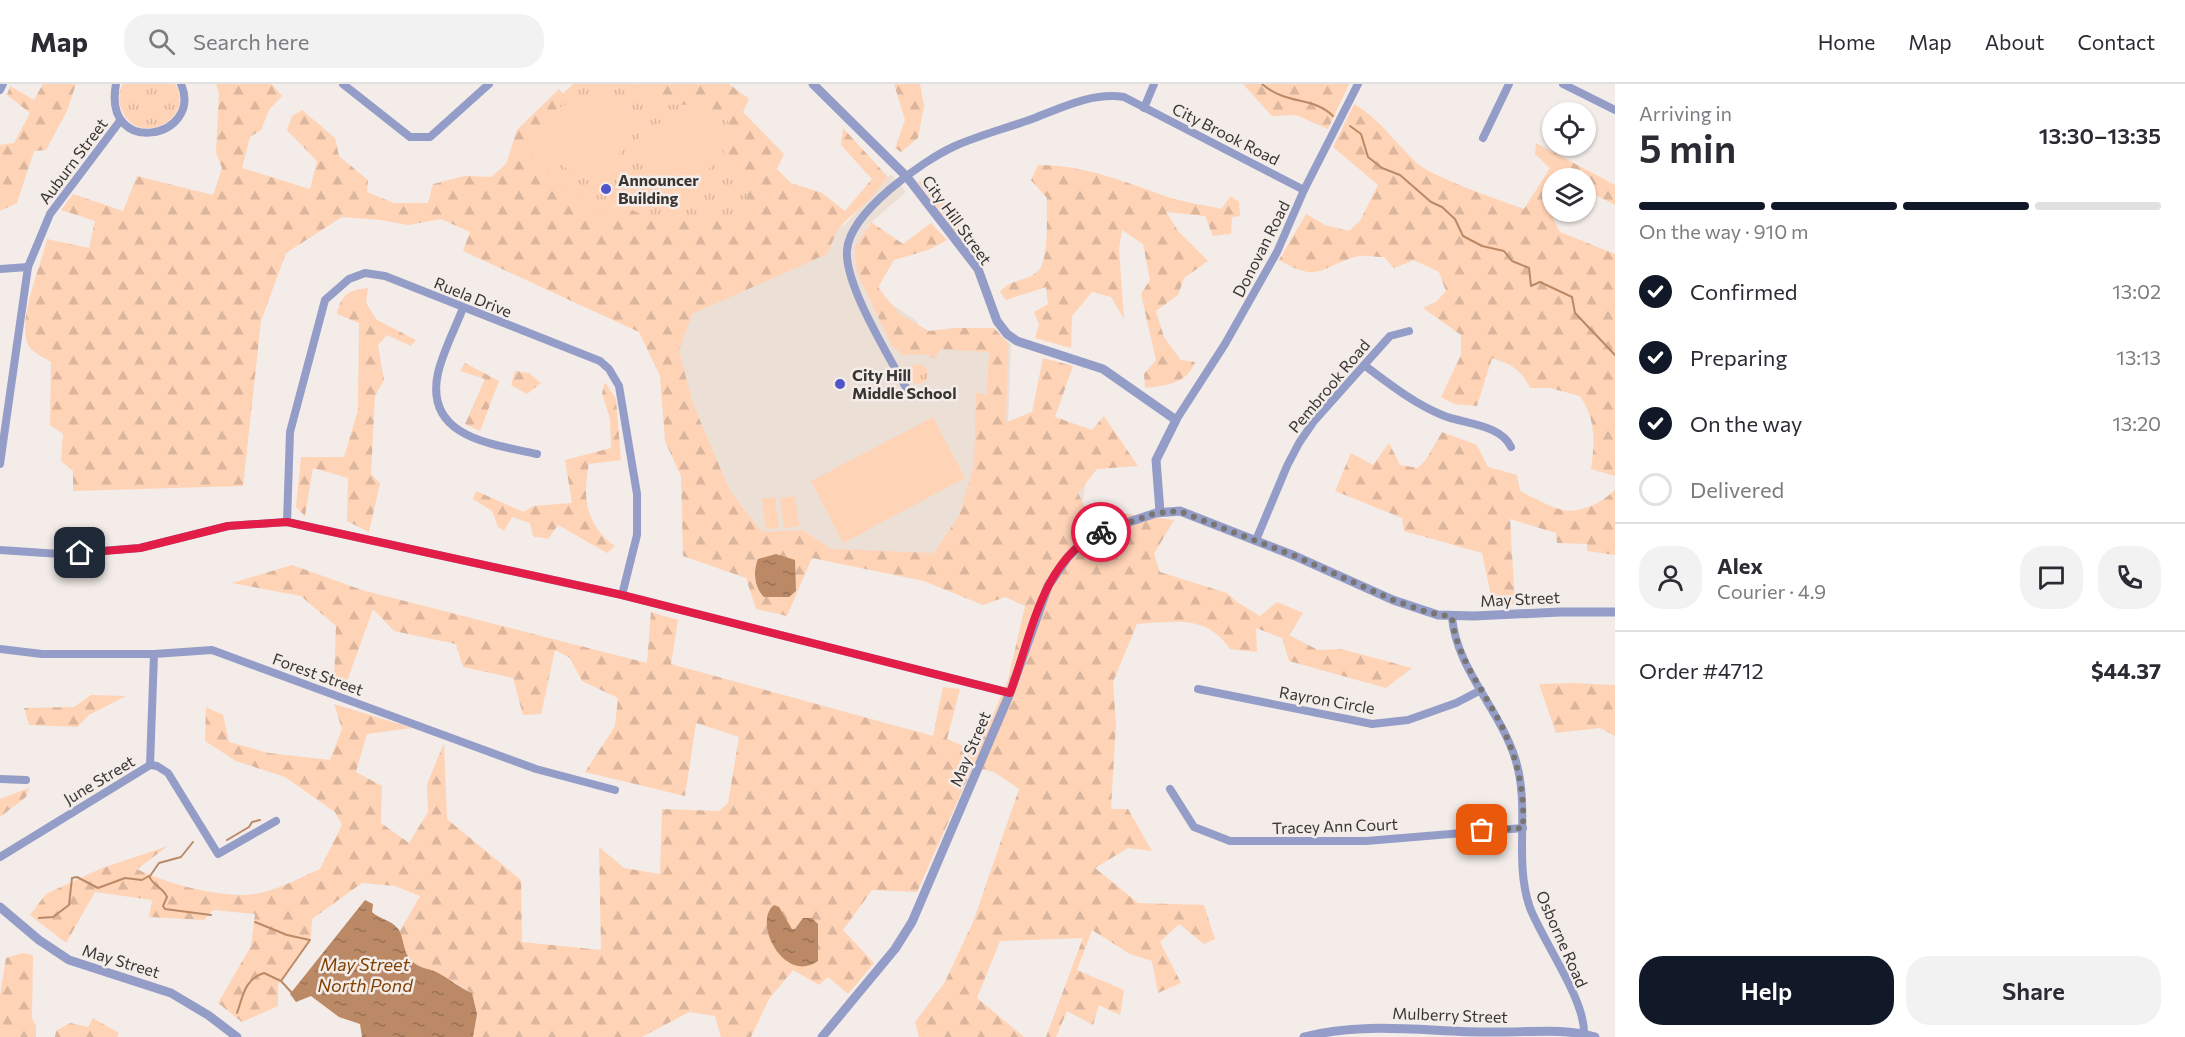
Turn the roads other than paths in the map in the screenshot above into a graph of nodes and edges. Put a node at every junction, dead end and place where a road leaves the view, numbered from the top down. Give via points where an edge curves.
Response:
1 (3, 84) edge
2 (116, 84) edge
3 (181, 84) edge
4 (343, 84) edge
5 (489, 84) edge
6 (813, 84) edge
7 (1154, 84) edge
8 (1358, 84) edge
9 (1509, 84) edge
10 (1563, 84) edge
11 (0, 90) edge
12 (1144, 108) junction
13 (1615, 110) edge
14 (120, 121) junction
15 (1483, 138) dead end
16 (907, 177) junction
17 (1304, 190) junction
18 (28, 267) junction
19 (0, 269) edge
20 (463, 308) junction
21 (1409, 331) dead end
22 (1364, 365) junction
23 (910, 395) dead end
24 (1176, 420) junction
25 (1511, 447) dead end
26 (537, 454) dead end
27 (0, 460) edge
28 (1160, 512) junction
29 (287, 522) junction
30 (1256, 540) junction
31 (0, 550) edge
32 (622, 595) junction
33 (1615, 612) edge
34 (1452, 617) junction
35 (0, 649) edge
36 (154, 654) junction
37 (1198, 690) dead end
38 (1481, 690) junction
39 (1010, 693) junction
40 (150, 765) junction
41 (0, 779) edge
42 (26, 780) dead end
43 (1170, 789) dead end
44 (615, 790) dead end
45 (276, 822) dead end
46 (1523, 828) junction
47 (0, 857) edge
48 (0, 907) edge
49 (1584, 1033) junction
50 (237, 1037) edge
51 (822, 1037) edge
52 (1304, 1037) edge
53 (1595, 1037) edge

1 - 11 street
2 - 14 street, Auburn Street via 113,100
3 - 14 street, Auburn Street via 183,111 173,125 158,133 140,133
4 - 5 street via 410,137 420,138 430,136
6 - 16 street, City Hill Street
7 - 12 street
8 - 17 street, Donovan Road
9 - 15 street
10 - 13 street
12 - 16 street, City Brook Road via 1109,95 1084,100 954,147
12 - 17 street, City Brook Road
14 - 18 street, Auburn Street via 50,214
16 - 23 street, City Brook Road via 859,221 847,247 847,261 855,287
16 - 24 street, City Hill Street via 978,269 997,321 1007,334 1017,341 1103,369
17 - 24 street, Donovan Road via 1277,252
18 - 19 street
18 - 27 street, Auburn Street
20 - 26 street via 438,373 441,412 463,434 492,445
20 - 29 street, Ruela Drive via 385,276 365,273 349,279 325,300 290,432
20 - 32 street, Ruela Drive via 600,362 615,377 639,514
21 - 22 street, Pembrook Road via 1390,336
22 - 25 street via 1407,397 1440,415 1503,435
22 - 30 street, Pembrook Road via 1299,443
24 - 28 street via 1156,460
28 - 30 street, May Street via 1179,511
28 - 39 street, May Street via 1093,536 1068,557 1045,594
29 - 31 street via 228,526 140,548 60,554
29 - 32 street
30 - 34 street, May Street via 1393,600
32 - 39 street
33 - 34 street, May Street
34 - 38 street, Osborne Road via 1457,640
35 - 36 street, Forest Street via 42,654
36 - 40 street
36 - 44 street, Forest Street via 212,650 536,769
37 - 38 street, Rayron Circle via 1372,724 1408,720
38 - 46 street, Osborne Road via 1515,758 1523,797
39 - 51 street, May Street via 912,922 895,949
40 - 45 street, June Street via 168,773 218,854
40 - 47 street, June Street
41 - 42 street
43 - 46 street, Tracey Ann Court via 1194,827 1230,841 1366,841
46 - 49 street, Osborne Road via 1527,897 1567,982
48 - 50 street, May Street via 69,960 171,993
49 - 52 street, Mulberry Street via 1359,1027
49 - 53 street, Mulberry Street

